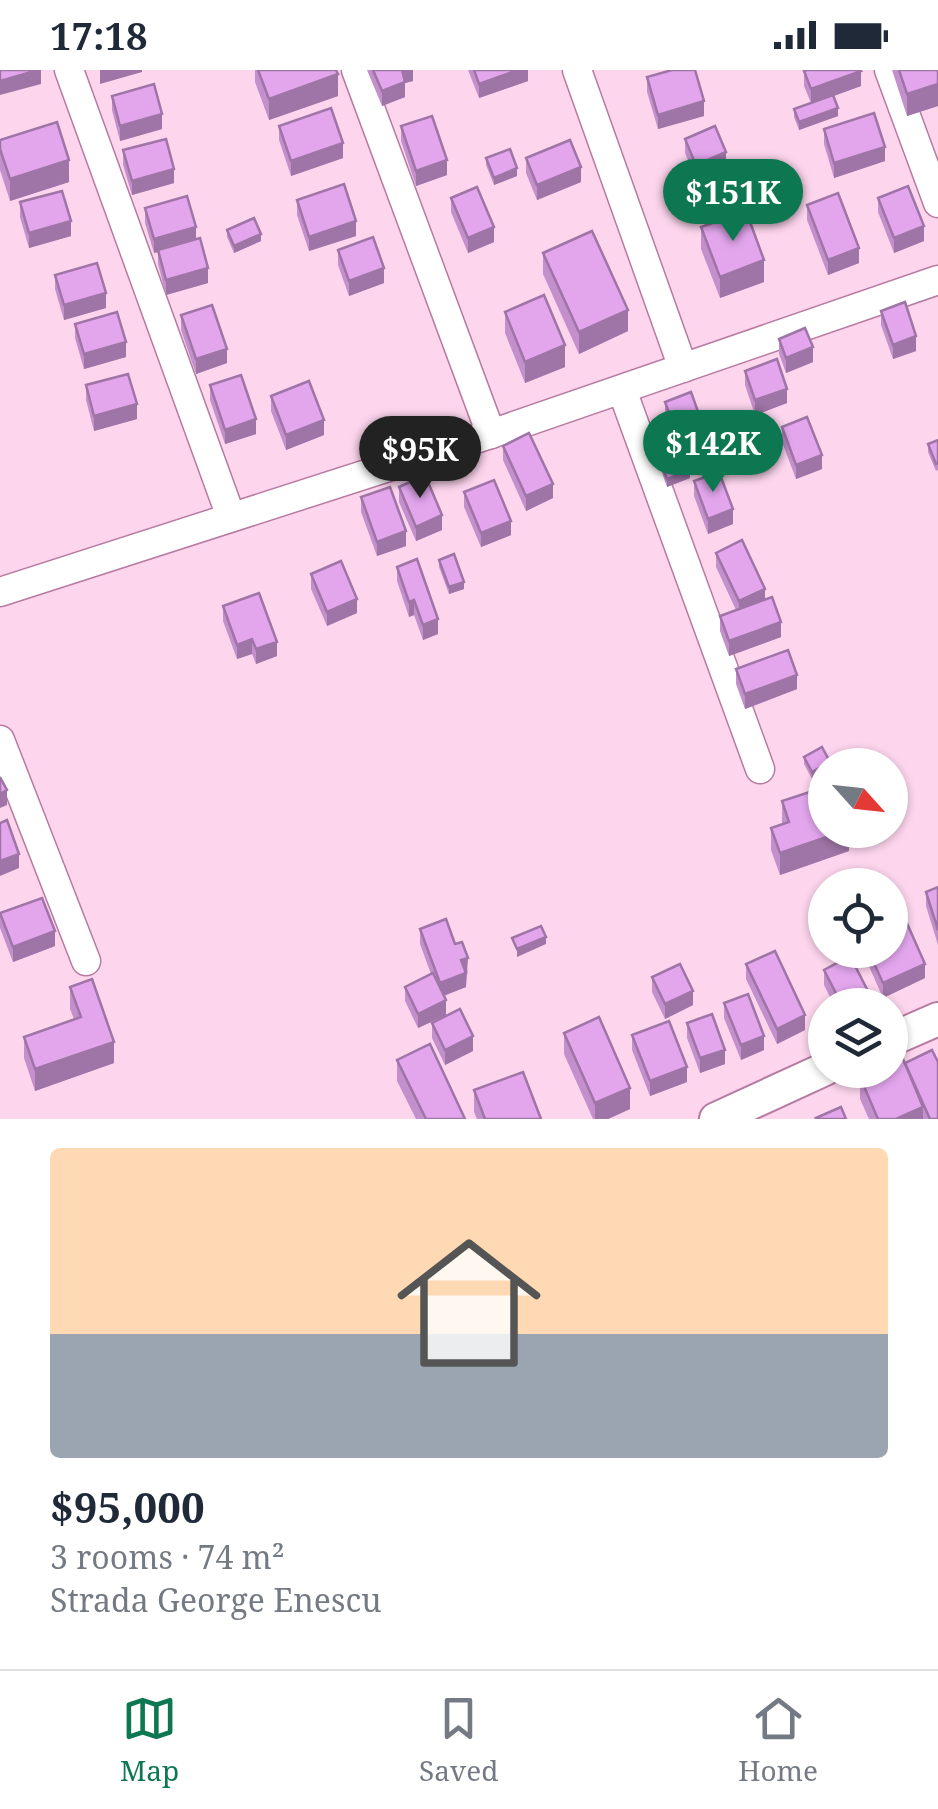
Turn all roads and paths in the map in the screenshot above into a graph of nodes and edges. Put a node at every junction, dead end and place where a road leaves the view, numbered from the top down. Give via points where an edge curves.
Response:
1 (69, 70) edge
2 (356, 70) edge
3 (576, 70) edge
4 (888, 70) edge
5 (938, 204) edge
6 (938, 280) edge
7 (683, 368) junction
8 (622, 390) junction
9 (492, 434) junction
10 (231, 517) junction
11 (0, 592) edge
12 (0, 740) edge
13 (760, 769) dead end
14 (86, 961) dead end
15 (938, 1019) edge
16 (908, 1032) edge
17 (808, 1077) edge
18 (716, 1119) edge

1 - 10 street
2 - 9 street
3 - 7 street
4 - 5 street
6 - 7 street
7 - 8 street
8 - 9 street
8 - 13 street
9 - 10 street
10 - 11 street
12 - 14 street
15 - 16 main road
17 - 18 main road

